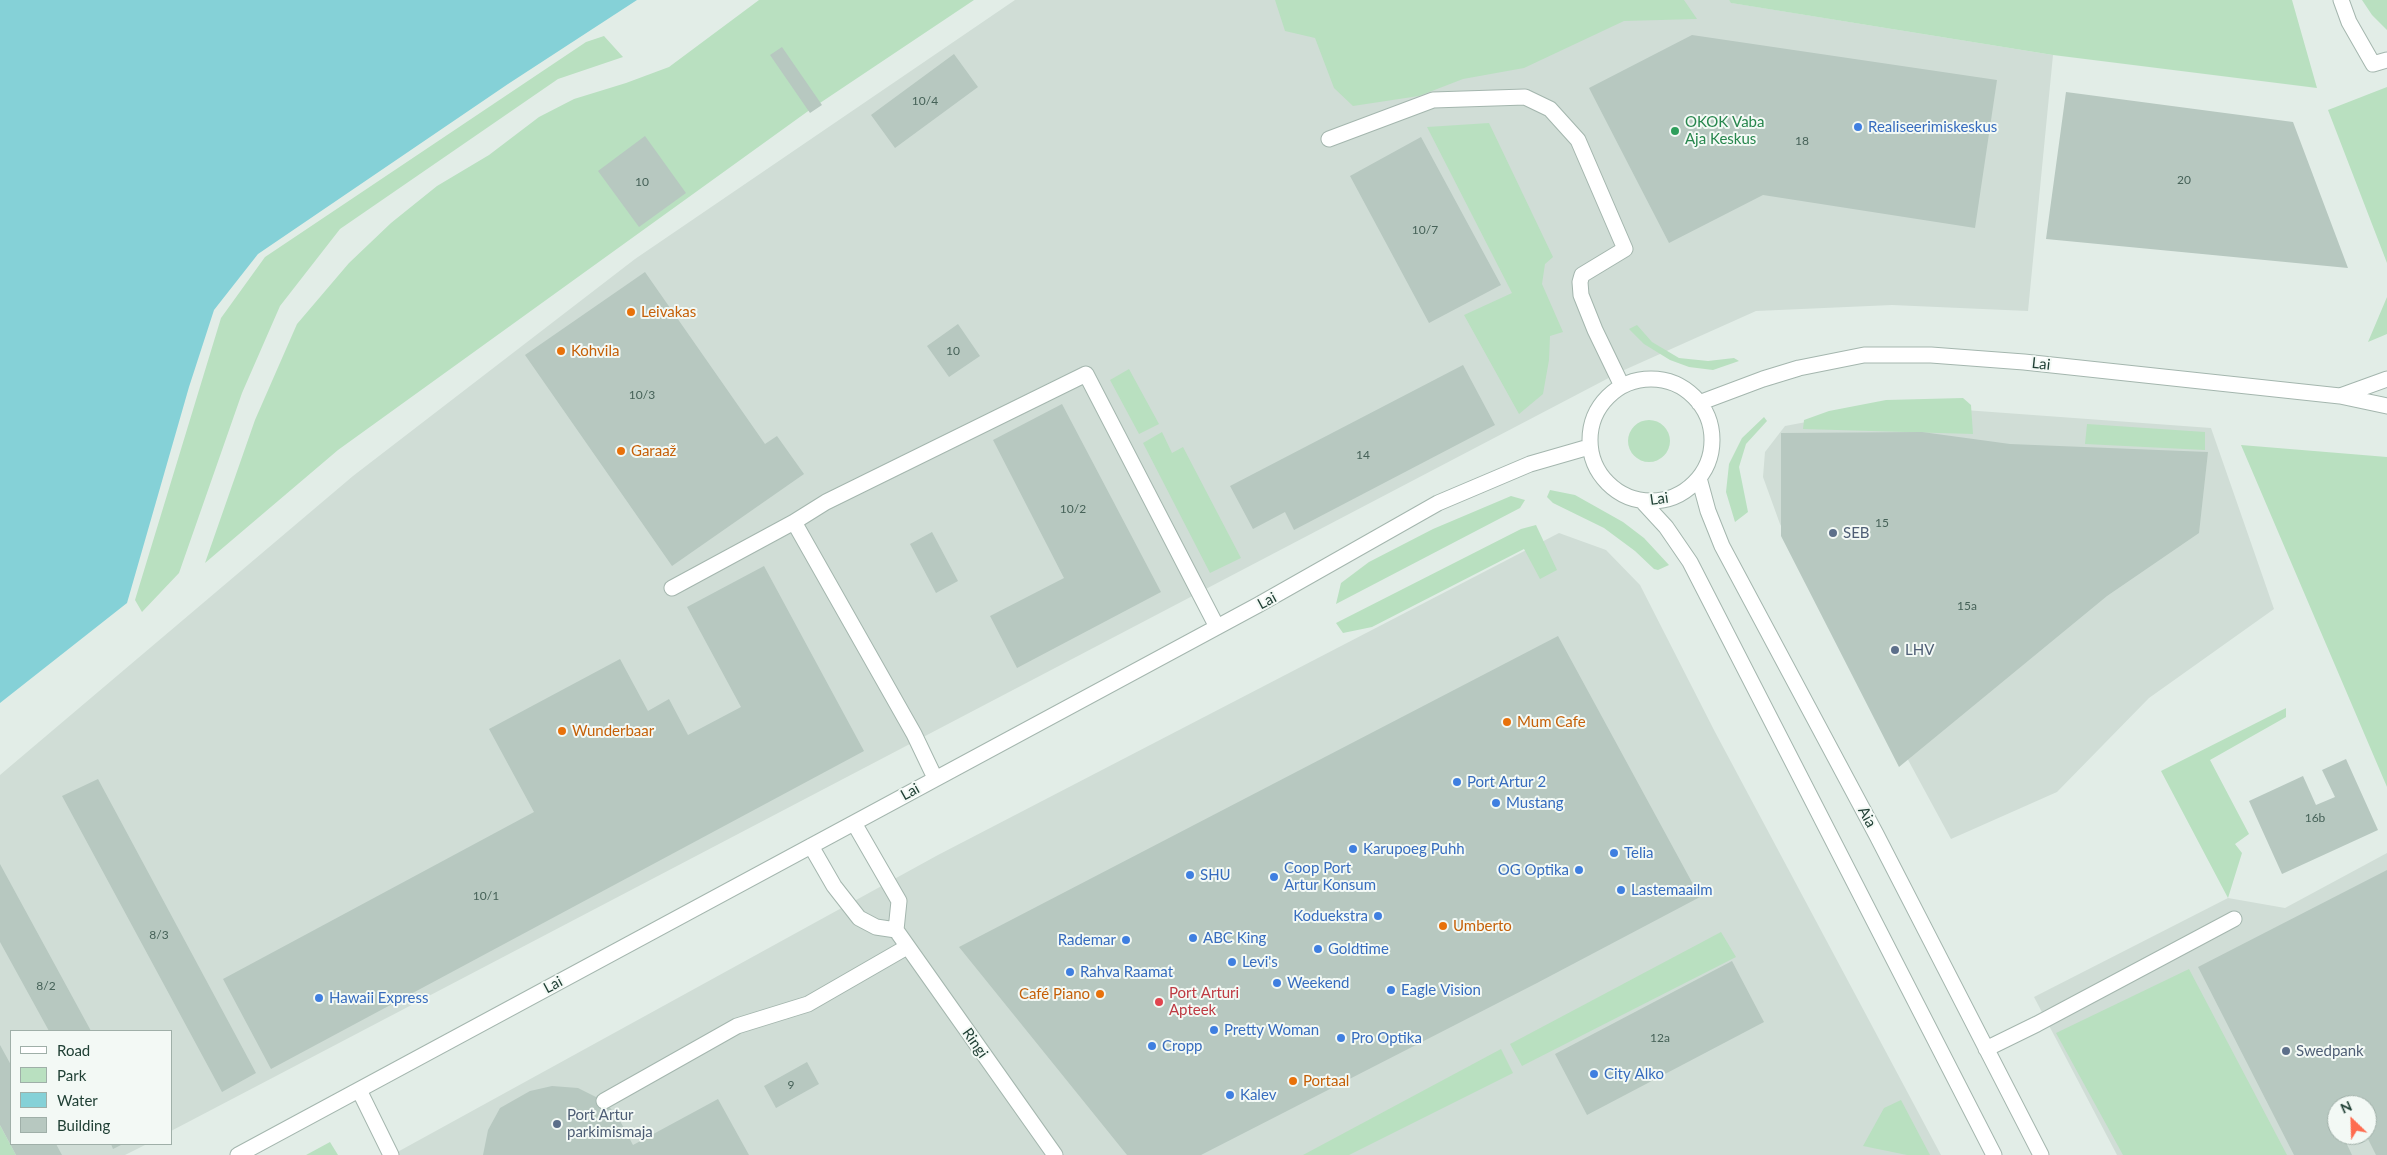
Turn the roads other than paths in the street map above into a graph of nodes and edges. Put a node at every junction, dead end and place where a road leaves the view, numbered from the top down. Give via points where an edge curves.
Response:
1 (2341, 0) edge
2 (2387, 60) edge
3 (1329, 139) dead end
4 (2387, 379) edge
5 (1622, 386) junction
6 (2340, 396) junction
7 (1699, 403) junction
8 (2387, 406) edge
9 (1589, 447) junction
10 (1699, 478) junction
11 (1642, 501) junction
12 (794, 522) junction
13 (672, 588) dead end
14 (1216, 627) junction
15 (935, 778) junction
16 (854, 823) junction
17 (811, 846) junction
18 (2234, 919) dead end
19 (896, 930) junction
20 (907, 947) junction
21 (1986, 1048) junction
22 (359, 1090) junction
23 (604, 1101) dead end
24 (238, 1155) edge
25 (391, 1155) edge
26 (1055, 1155) edge
27 (1994, 1155) edge
28 (2041, 1155) edge

1 - 2 street via 2349,22 2373,64
3 - 5 street via 1433,100 1526,97 1550,109 1578,140 1625,249 1582,275 1580,282 1581,295 1595,330
4 - 6 street
5 - 7 street, Lai via 1638,380 1656,379 1687,391
5 - 9 street, Lai via 1607,397 1596,412 1590,429
6 - 7 street, Lai via 2024,362 1864,354 1799,368
6 - 8 street, Lai
7 - 10 street, Lai via 1708,417 1712,448
9 - 11 street, Lai via 1601,478 1626,497
9 - 14 street, Lai via 1530,464 1438,503
10 - 11 street, Lai via 1674,497 1658,502
10 - 21 street, Aia via 1722,546
11 - 27 street via 1666,527 1690,562
12 - 13 street
12 - 14 street via 826,502 1086,374
12 - 15 street via 914,734
14 - 15 street, Lai
15 - 16 street, Lai
16 - 17 street, Lai
16 - 19 street via 899,901
17 - 19 street via 834,886 859,918 876,927
17 - 22 street, Lai
18 - 21 street
19 - 20 street, Ringi
20 - 23 street via 808,1004 737,1026
20 - 26 street, Ringi
21 - 28 street, Aia
22 - 24 street, Lai
22 - 25 street

